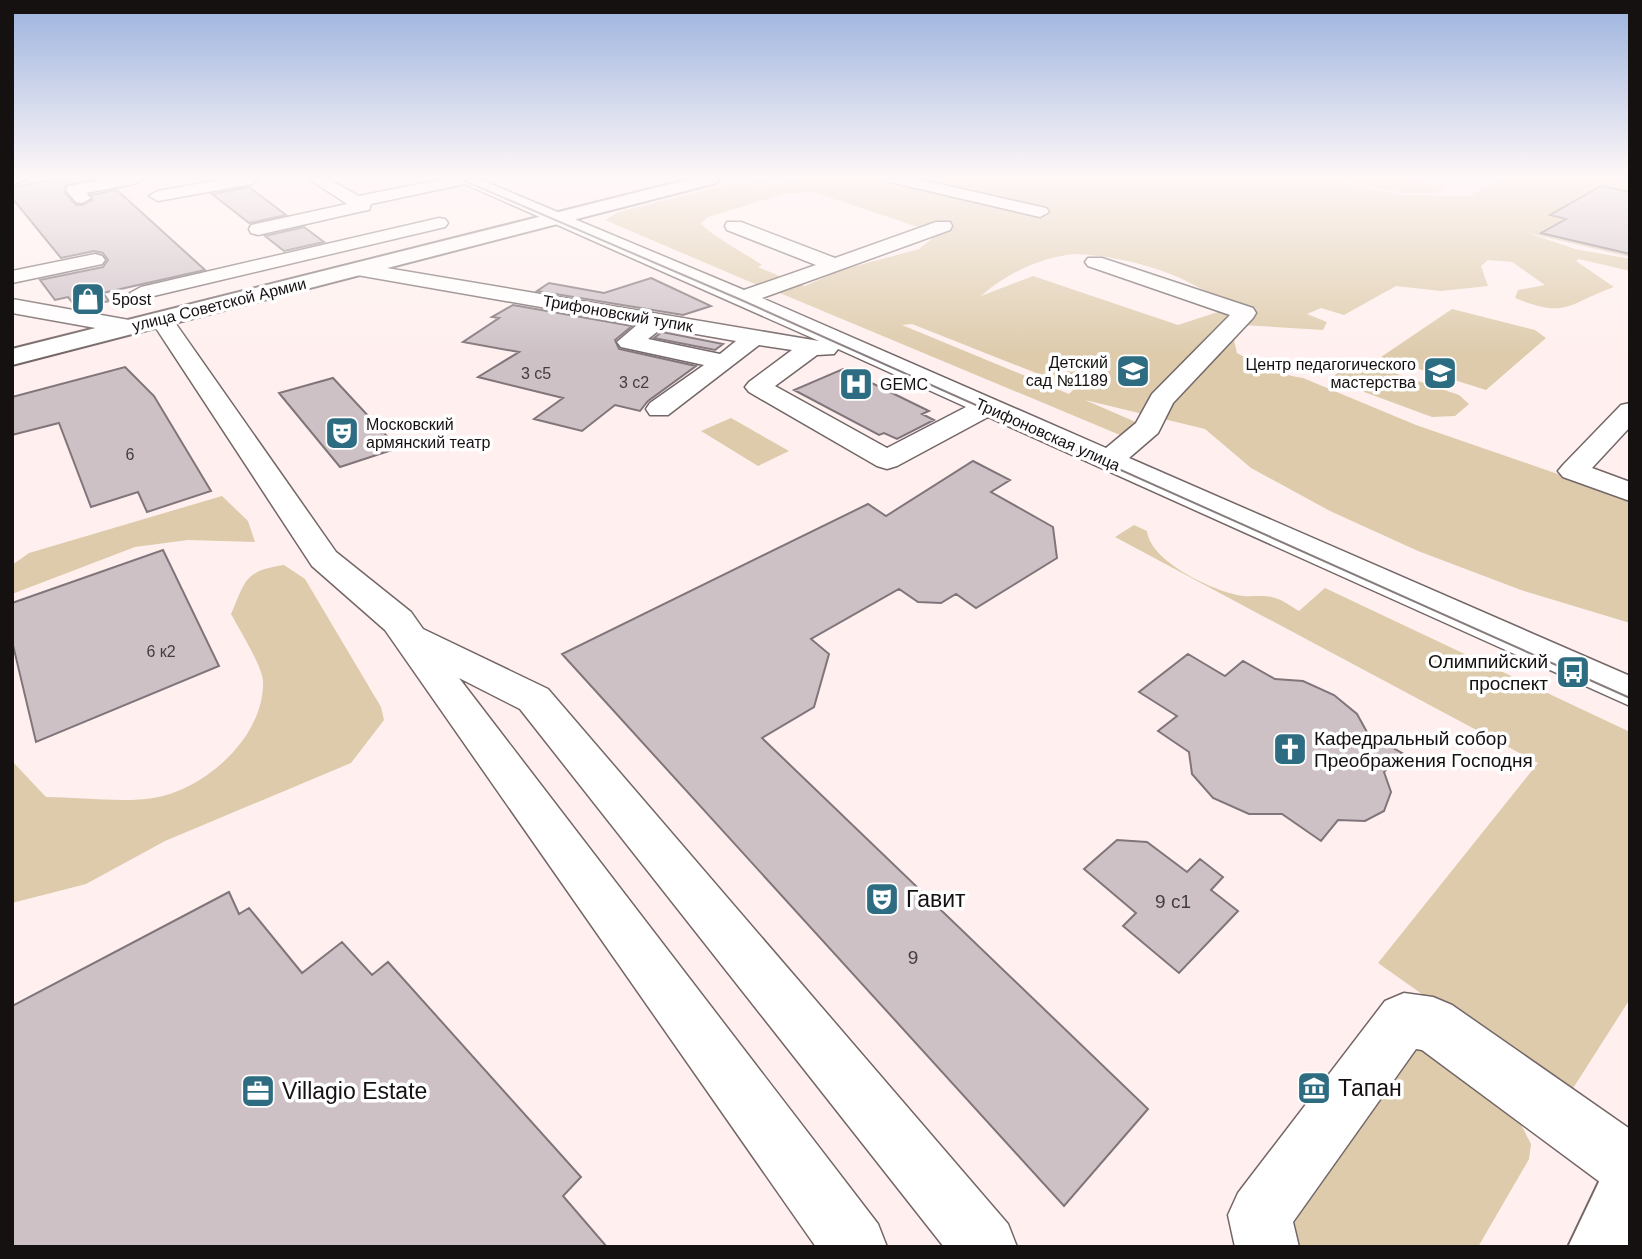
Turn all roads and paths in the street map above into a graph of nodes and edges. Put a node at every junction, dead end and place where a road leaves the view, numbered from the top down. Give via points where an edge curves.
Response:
1 (377, 238) edge
2 (477, 238) edge
3 (605, 238) edge
4 (764, 238) edge
5 (910, 238) edge
6 (309, 254) junction
7 (95, 260) dead end
8 (1094, 262) dead end
9 (835, 265) junction
10 (347, 271) junction
11 (12, 277) edge
12 (141, 293) dead end
13 (743, 298) junction
14 (1216, 303) junction
15 (12, 306) edge
16 (1193, 315) dead end
17 (161, 319) junction
18 (658, 320) junction
19 (129, 327) junction
20 (754, 337) junction
21 (812, 347) junction
22 (12, 357) edge
23 (879, 358) junction
24 (725, 362) junction
25 (987, 407) junction
26 (659, 409) dead end
27 (1630, 411) edge
28 (1112, 461) junction
29 (1630, 492) edge
30 (410, 637) junction
31 (1630, 692) edge
32 (1630, 1166) edge
33 (1630, 1188) edge
34 (855, 1247) edge
35 (985, 1247) edge
36 (1267, 1247) edge
37 (1602, 1247) edge

1 - 6 street
2 - 10 main road, улица Советской Армии
3 - 13 street, Трифоновская улица
4 - 9 street
5 - 9 street
6 - 10 street
6 - 12 street
7 - 11 street
8 - 14 street
9 - 13 street
10 - 17 main road, улица Советской Армии
10 - 18 street, Трифоновский тупик
13 - 23 street, Трифоновская улица
14 - 16 street
14 - 28 street via 1245,313 1161,400 1148,426
15 - 19 street
17 - 19 main road, улица Советской Армии
17 - 30 street via 324,559 398,621
18 - 20 street, Трифоновский тупик
18 - 24 street via 629,342
19 - 22 main road, улица Советской Армии
20 - 21 street, Трифоновский тупик
20 - 24 street
21 - 23 street, Трифоновский тупик
21 - 25 street via 758,387 887,460
23 - 25 street, Трифоновская улица
24 - 26 street
25 - 28 street, Трифоновская улица
27 - 29 street via 1573,471
28 - 31 street, Трифоновская улица
30 - 34 street
30 - 35 street via 534,699
32 - 36 street via 1433,1024 1404,1020 1260,1215
33 - 37 main road

